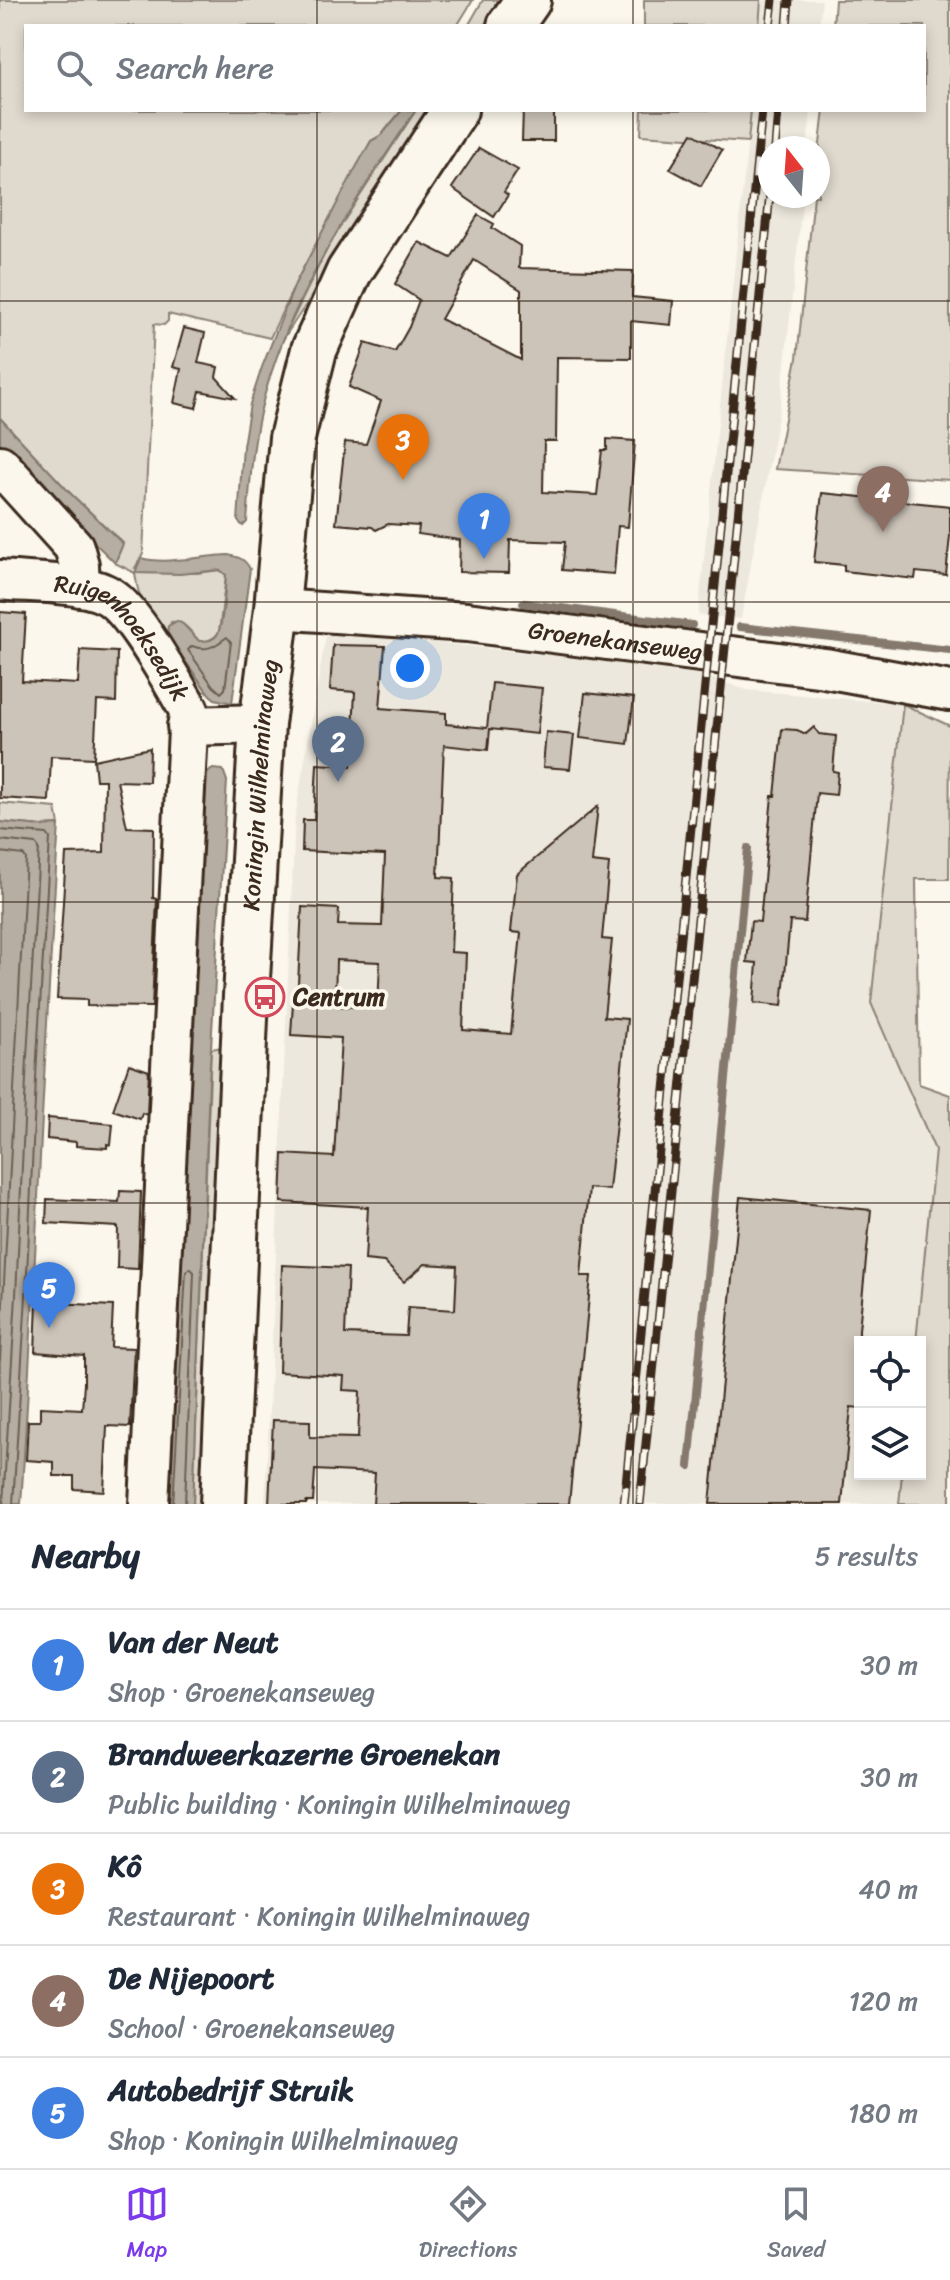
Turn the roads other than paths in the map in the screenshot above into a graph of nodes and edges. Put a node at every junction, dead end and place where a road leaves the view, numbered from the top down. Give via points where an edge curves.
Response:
1 (528, 0) edge
2 (511, 24) edge
3 (454, 112) edge
4 (0, 465) edge
5 (0, 580) edge
6 (80, 587) junction
7 (277, 609) junction
8 (950, 691) edge
9 (262, 724) junction
10 (187, 726) junction
11 (149, 1504) edge
12 (223, 1504) edge

1 - 2 main road
3 - 7 main road, Koningin Wilhelminaweg via 349,272 314,350 292,438
4 - 6 street via 74,547
5 - 6 street, Ruigenhoeksedijk
6 - 10 street, Ruigenhoeksedijk via 112,598 132,617 189,710
7 - 8 street, Groenekanseweg via 467,622 825,668
7 - 9 main road, Koningin Wilhelminaweg
9 - 10 street, Ruigenhoeksedijk
9 - 12 main road, Koningin Wilhelminaweg
10 - 11 street

